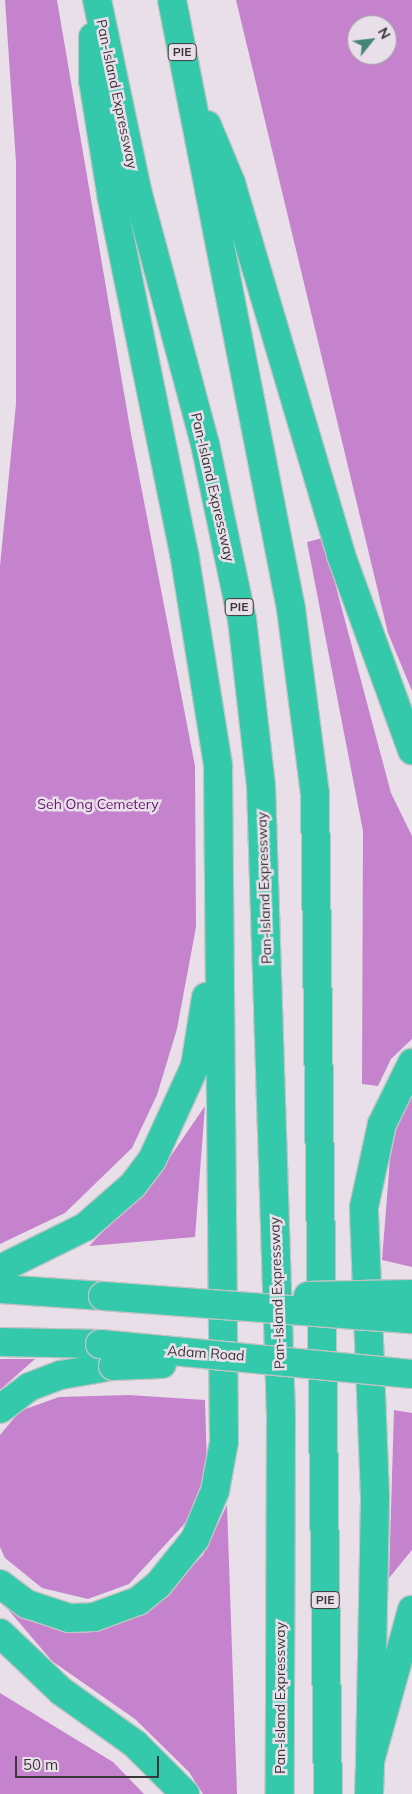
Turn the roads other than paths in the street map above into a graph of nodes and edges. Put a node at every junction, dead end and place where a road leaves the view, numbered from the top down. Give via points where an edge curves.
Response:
1 (95, 0) edge
2 (172, 0) edge
3 (191, 103) junction
4 (412, 750) edge
5 (222, 906) junction
6 (412, 1062) edge
7 (0, 1269) edge
8 (0, 1289) edge
9 (412, 1294) edge
10 (237, 1302) junction
11 (412, 1318) edge
12 (0, 1342) edge
13 (107, 1355) junction
14 (412, 1374) edge
15 (0, 1410) edge
16 (0, 1584) edge
17 (412, 1610) edge
18 (0, 1633) edge
19 (370, 1761) junction
20 (185, 1794) edge
21 (280, 1794) edge
22 (328, 1794) edge
23 (369, 1794) edge

1 - 5 highway via 94,90 208,694 218,765
1 - 21 highway, Pan-Island Expressway / PIE via 138,194 218,502 242,619 260,786 281,1415
2 - 3 highway, PIE
3 - 4 highway via 217,143 341,555
3 - 22 highway, PIE via 292,609 315,794
5 - 7 highway via 195,1066 152,1160 133,1185 84,1227
5 - 16 highway via 224,1442 215,1491 195,1539 158,1585 138,1601 94,1617 69,1618 27,1604
6 - 19 highway via 382,1124 364,1207 375,1497
8 - 10 highway, bridge
9 - 10 highway, bridge via 351,1293
10 - 11 highway, bridge
12 - 13 highway
13 - 14 highway, Adam Road, bridge via 240,1355
13 - 15 highway via 29,1387
17 - 19 highway
18 - 20 highway via 61,1691 135,1744
19 - 23 highway

